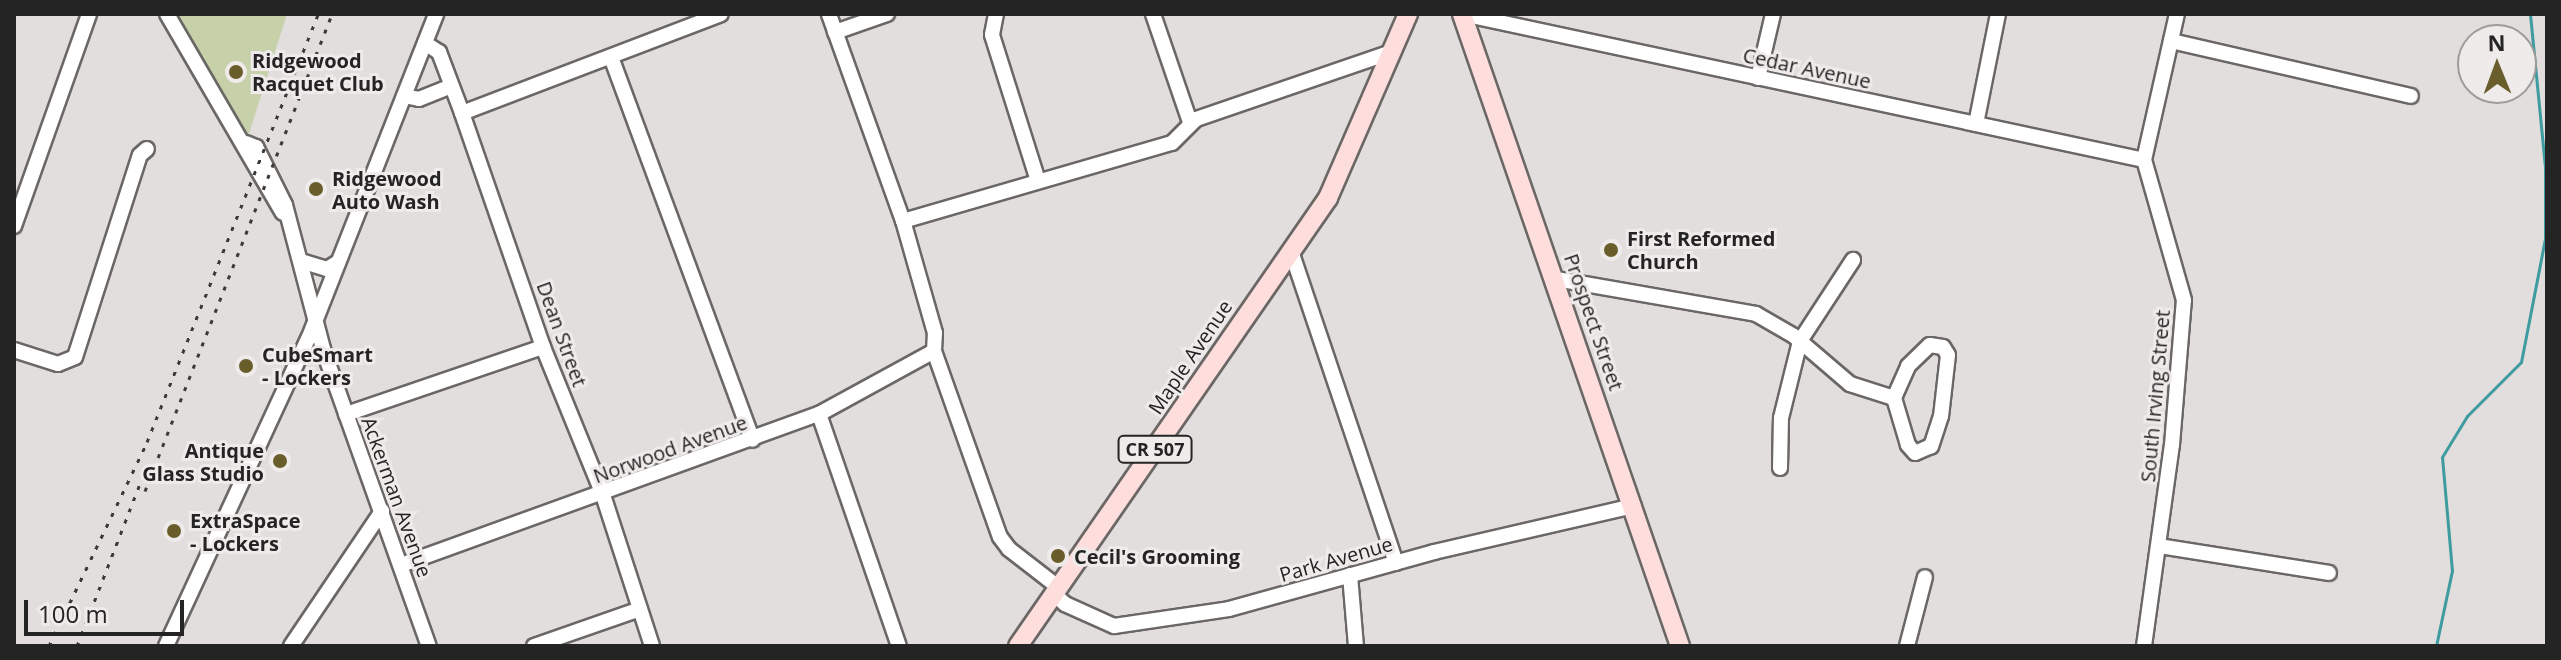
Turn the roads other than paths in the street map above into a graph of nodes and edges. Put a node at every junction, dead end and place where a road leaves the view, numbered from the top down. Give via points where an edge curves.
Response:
1 (89, 14) edge
2 (167, 14) edge
3 (436, 14) edge
4 (672, 14) edge
5 (721, 14) edge
6 (829, 14) edge
7 (887, 14) edge
8 (996, 14) edge
9 (1153, 14) edge
10 (1408, 14) edge
11 (1462, 14) edge
12 (1773, 14) edge
13 (1998, 14) edge
14 (2177, 14) edge
15 (679, 29) junction
16 (835, 32) junction
17 (2171, 41) junction
18 (425, 43) junction
19 (1392, 52) junction
20 (611, 57) junction
21 (1758, 78) junction
22 (451, 86) junction
23 (404, 96) junction
24 (2411, 96) dead end
25 (462, 113) junction
26 (1190, 122) junction
27 (1976, 124) junction
28 (147, 149) dead end
29 (2144, 160) junction
30 (1038, 181) junction
31 (903, 221) junction
32 (14, 226) edge
33 (1291, 251) junction
34 (1853, 260) dead end
35 (304, 262) junction
36 (338, 262) junction
37 (1556, 279) junction
38 (316, 320) junction
39 (1800, 341) junction
40 (543, 347) junction
41 (935, 347) junction
42 (14, 350) edge
43 (1894, 398) junction
44 (346, 414) junction
45 (819, 414) junction
46 (753, 440) junction
47 (1780, 468) dead end
48 (603, 495) junction
49 (1634, 506) junction
50 (382, 511) junction
51 (2159, 546) junction
52 (1396, 563) junction
53 (401, 565) junction
54 (2329, 573) dead end
55 (1350, 575) junction
56 (1925, 577) dead end
57 (1056, 590) junction
58 (640, 609) junction
59 (166, 646) edge
60 (291, 646) edge
61 (429, 646) edge
62 (534, 646) edge
63 (652, 646) edge
64 (899, 646) edge
65 (1018, 646) edge
66 (1356, 646) edge
67 (1680, 646) edge
68 (1907, 646) edge
69 (2144, 646) edge

1 - 32 street
2 - 35 street, Ackerman Avenue via 277,185
3 - 18 street
4 - 15 street
5 - 15 street
6 - 16 street, Park Avenue
7 - 16 street
8 - 30 street via 992,35
9 - 26 street
10 - 19 main road, CR 507
11 - 21 street, Cedar Avenue
11 - 37 main road, Prospect Street
12 - 21 street
13 - 27 street
14 - 17 street, South Irving Street
15 - 20 street
16 - 31 street, Park Avenue
17 - 24 street
17 - 29 street, South Irving Street
18 - 22 street, Dean Street via 439,52
18 - 23 street
19 - 26 street
19 - 33 main road, CR 507 via 1342,175
20 - 25 street
20 - 46 street
21 - 27 street, Cedar Avenue
22 - 23 street via 419,99
22 - 25 street, Dean Street
23 - 36 street
25 - 40 street, Dean Street
26 - 30 street via 1172,143
27 - 29 street, Cedar Avenue
28 - 42 street via 140,155 75,357 58,364
29 - 51 street, South Irving Street via 2184,300
30 - 31 street
31 - 41 street, Park Avenue
33 - 52 street
33 - 57 main road, Maple Avenue / CR 507
34 - 39 street
35 - 36 street via 327,269
35 - 38 street, Ackerman Avenue
36 - 38 street
37 - 39 street via 1756,314
37 - 49 main road, Prospect Street
38 - 44 street, Ackerman Avenue
38 - 59 street
39 - 43 street via 1850,384
39 - 47 street via 1781,418
40 - 44 street
40 - 48 street, Dean Street
41 - 45 street, Norwood Avenue
41 - 57 street, Park Avenue via 1000,537
43 - 43 street via 1908,366 1923,349 1937,345 1947,352 1941,416 1927,451 1910,450
44 - 50 street, Ackerman Avenue
45 - 46 street, Norwood Avenue
45 - 64 street
46 - 48 street, Norwood Avenue
48 - 53 street, Norwood Avenue
48 - 58 street, Dean Street
49 - 52 street, Park Avenue
49 - 67 main road, Prospect Street
50 - 53 street, Ackerman Avenue
50 - 60 street
51 - 54 street
51 - 69 street, South Irving Street
52 - 55 street, Park Avenue
53 - 61 street, Ackerman Avenue
55 - 57 street, Park Avenue via 1229,609 1114,626 1065,604
55 - 66 street
56 - 68 street
57 - 65 main road, Maple Avenue / CR 507
58 - 62 street
58 - 63 street, Dean Street

